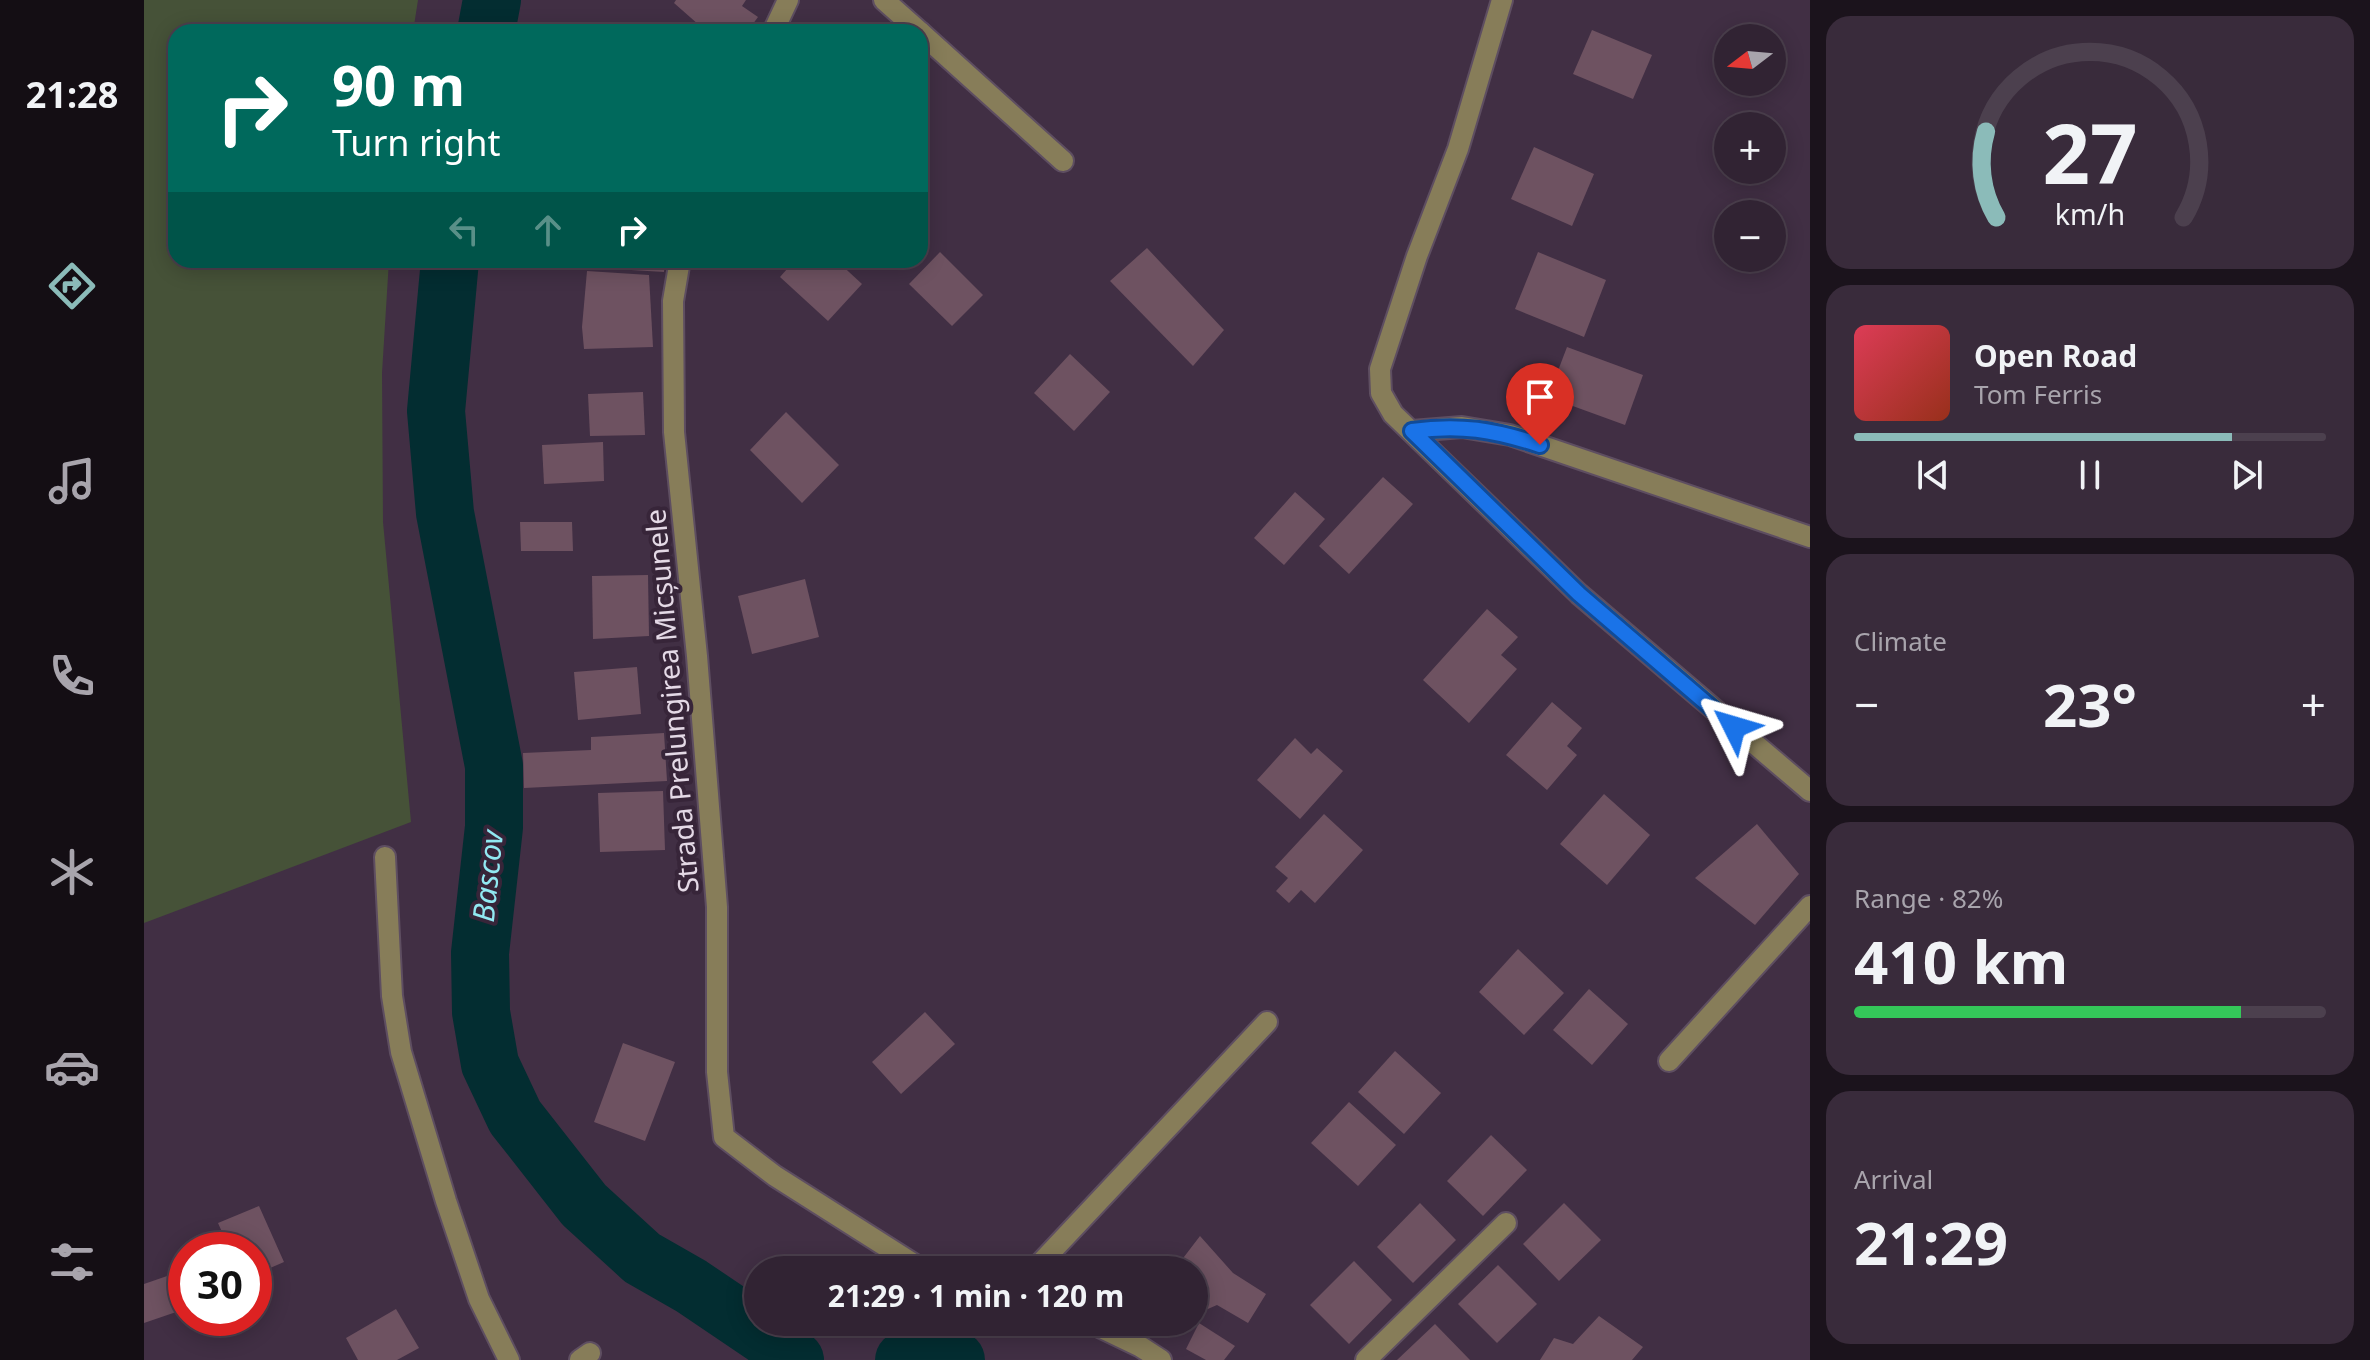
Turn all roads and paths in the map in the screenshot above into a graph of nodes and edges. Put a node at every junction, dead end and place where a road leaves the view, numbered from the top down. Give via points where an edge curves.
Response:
1 (788, 0) edge
2 (884, 0) edge
3 (1502, 0) edge
4 (777, 24) edge
5 (911, 24) edge
6 (928, 39) edge
7 (1063, 161) dead end
8 (679, 268) edge
9 (1412, 431) junction
10 (1810, 537) edge
11 (1810, 791) edge
12 (385, 857) dead end
13 (1810, 906) edge
14 (1267, 1022) dead end
15 (1669, 1061) dead end
16 (1506, 1223) dead end
17 (901, 1256) edge
18 (1047, 1256) edge
19 (1118, 1336) edge
20 (509, 1360) edge
21 (1161, 1360) edge
22 (1366, 1360) edge

1 - 4 street
2 - 5 street
3 - 9 street via 1458,149 1380,369 1381,393
6 - 7 street
8 - 17 street, Strada Prelungirea Micșunele via 673,301 674,432 717,907 717,1072 724,1137
9 - 10 street via 1462,427 1510,435
9 - 11 street via 1579,594
12 - 20 street via 392,996 401,1052 479,1299
13 - 15 street
14 - 18 street
16 - 22 street
19 - 21 street

